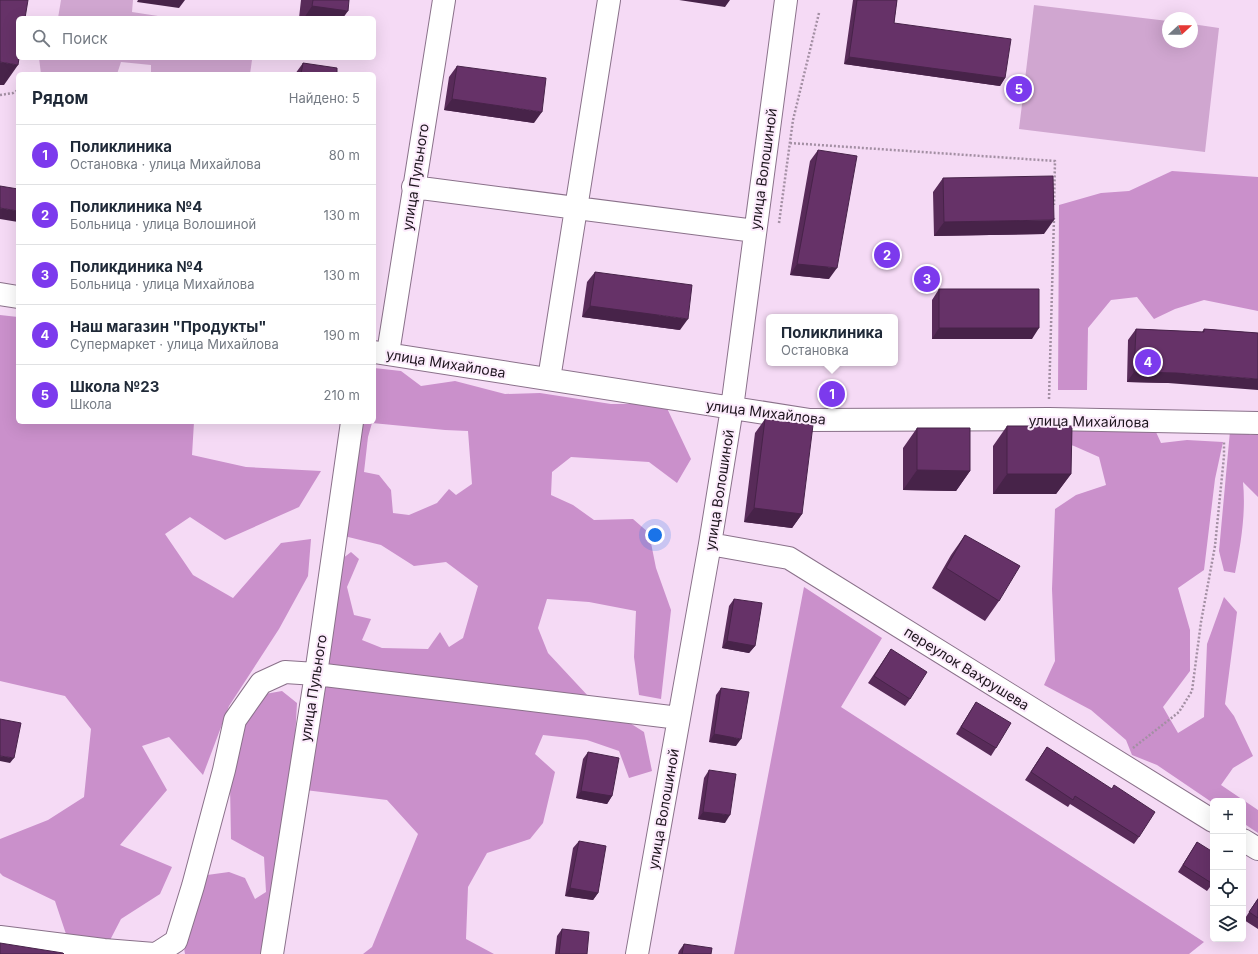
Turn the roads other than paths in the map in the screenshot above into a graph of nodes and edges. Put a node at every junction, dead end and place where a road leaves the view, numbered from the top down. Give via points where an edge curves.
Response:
1 (444, 0) edge
2 (609, 0) edge
3 (786, 0) edge
4 (413, 187) junction
5 (576, 208) junction
6 (755, 231) junction
7 (0, 294) edge
8 (16, 297) edge
9 (381, 352) edge
10 (549, 379) junction
11 (732, 408) junction
12 (1258, 423) edge
13 (352, 424) edge
14 (710, 544) junction
15 (316, 674) junction
16 (679, 718) junction
17 (1210, 819) edge
18 (1246, 842) edge
19 (1258, 849) edge
20 (0, 937) edge
21 (155, 954) edge
22 (272, 954) edge
23 (637, 954) edge

1 - 4 street, улица Пульного
2 - 5 street
3 - 6 street, улица Волошиной
4 - 5 street
4 - 9 street, улица Пульного
5 - 6 street
5 - 10 street
6 - 11 street, улица Волошиной
7 - 8 street
9 - 10 street, улица Михайлова
10 - 11 street, улица Михайлова
11 - 12 street, улица Михайлова via 810,420 1048,419
11 - 14 street, улица Волошиной
13 - 15 street, улица Пульного
14 - 16 street, улица Волошиной
14 - 17 street, переулок Вахрушева via 789,558
15 - 16 street
15 - 21 street via 284,672 261,683 235,720 201,858 176,941
15 - 22 street, улица Пульного
16 - 23 street, улица Волошиной
18 - 19 street
20 - 21 street

